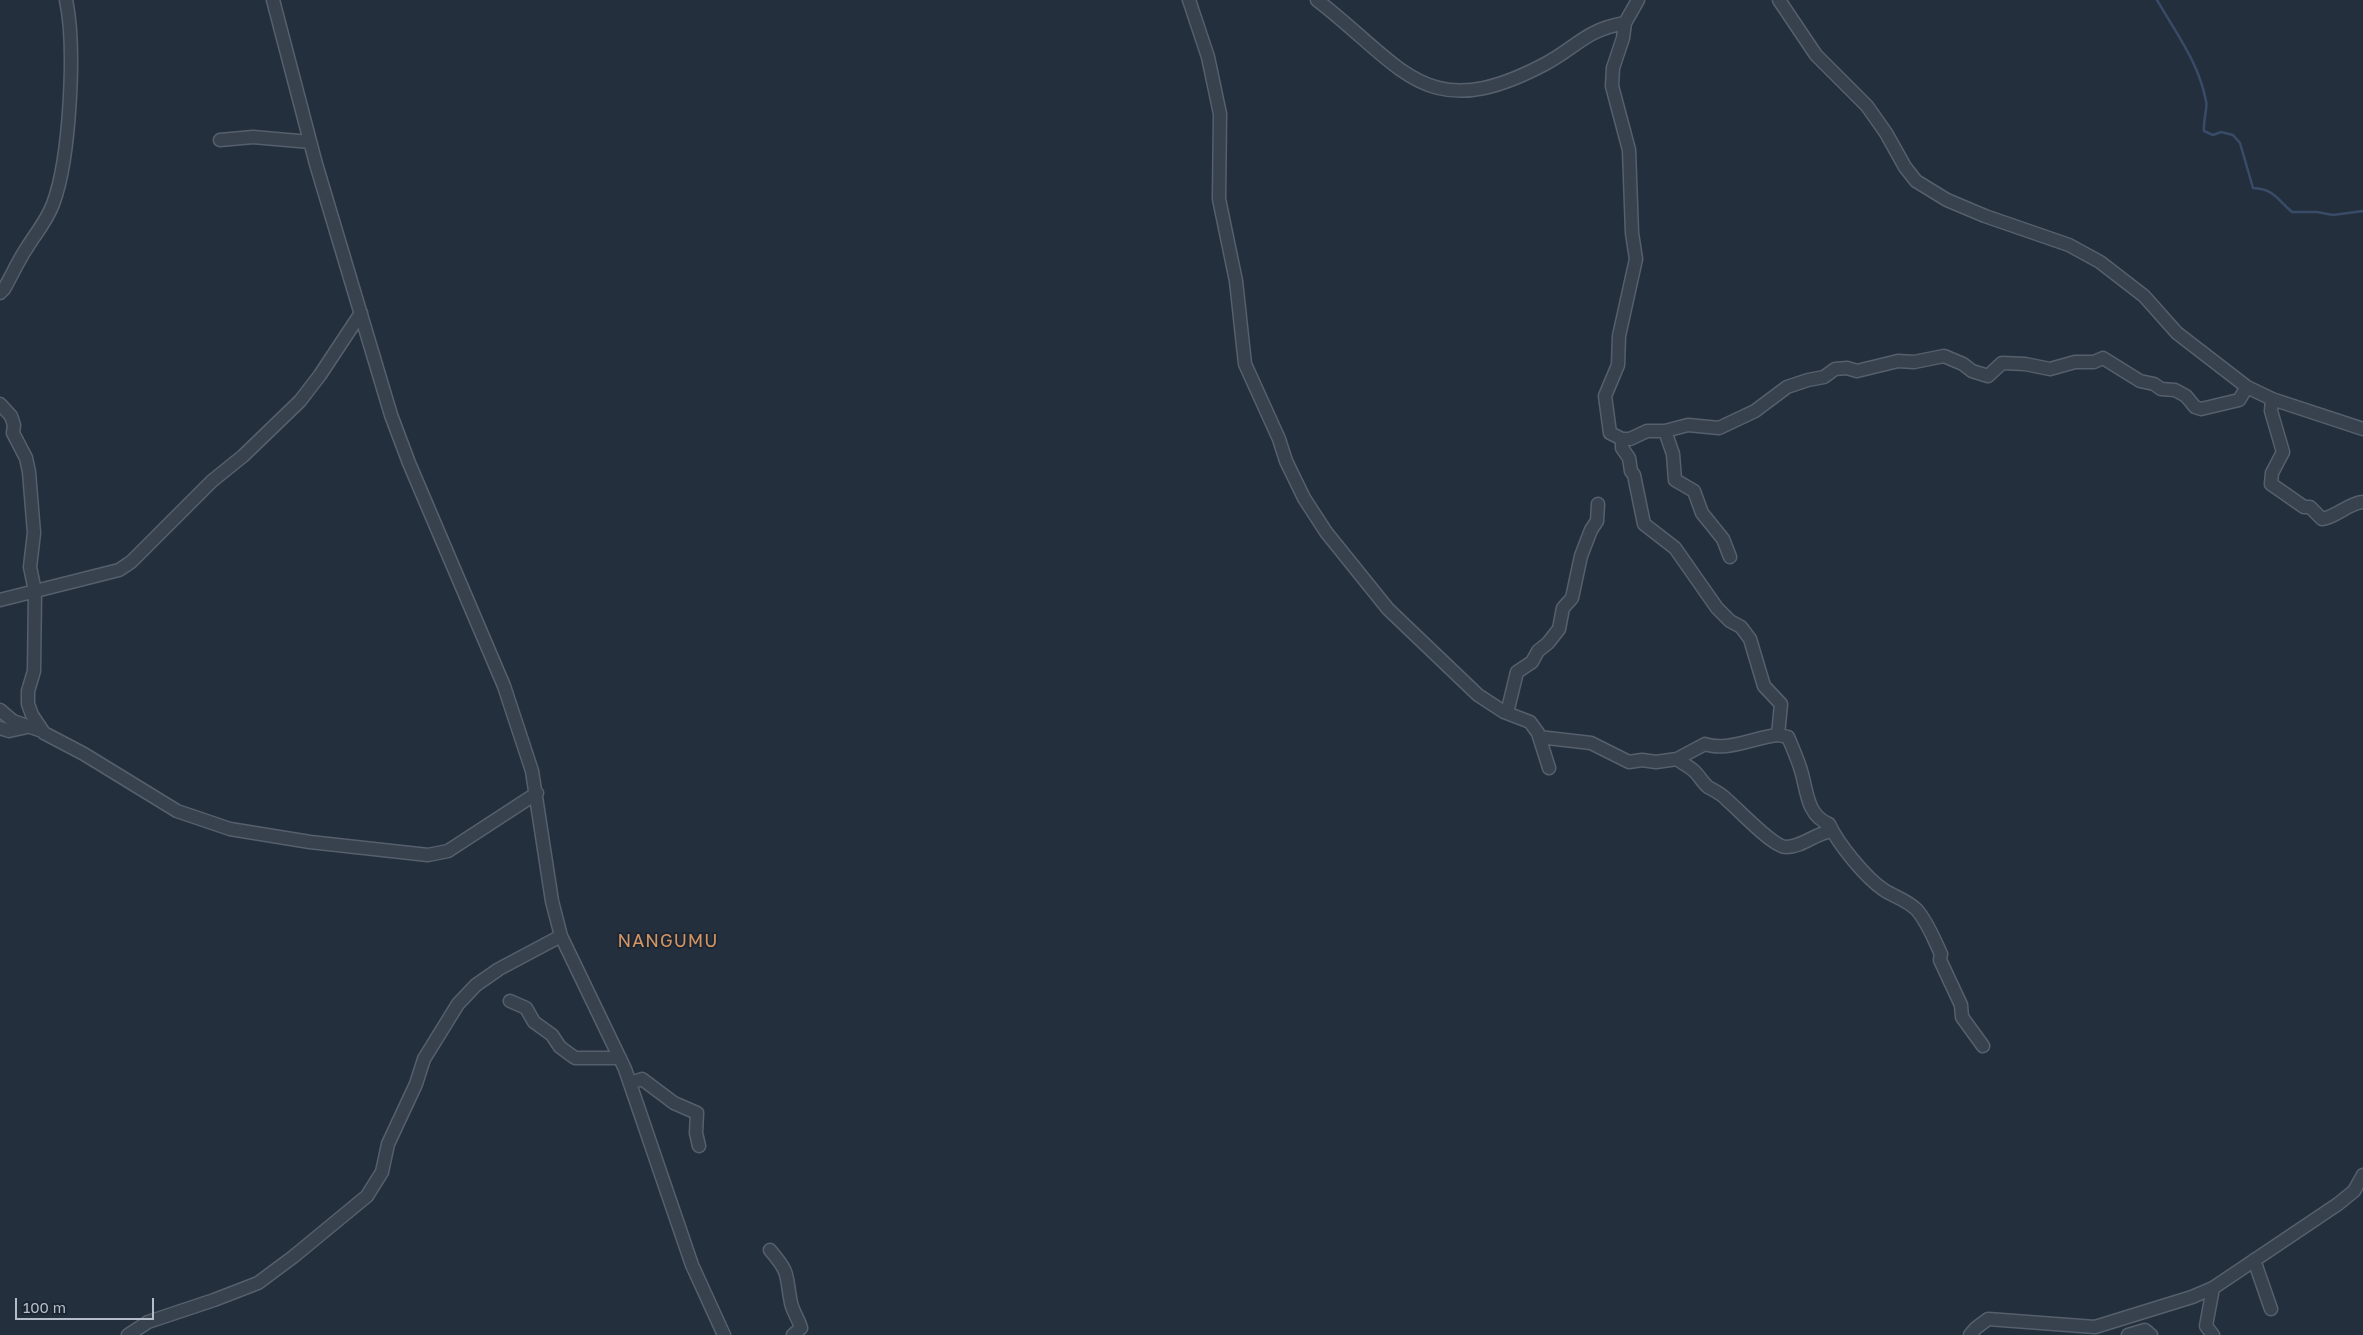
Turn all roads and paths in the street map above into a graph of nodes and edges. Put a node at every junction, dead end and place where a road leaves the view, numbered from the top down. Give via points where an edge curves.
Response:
1 (66, 0) edge
2 (273, 0) edge
3 (1189, 0) edge
4 (1317, 0) edge
5 (1638, 0) edge
6 (1779, 0) edge
7 (1625, 23) junction
8 (220, 140) dead end
9 (310, 142) junction
10 (0, 293) edge
11 (360, 313) junction
12 (2247, 387) junction
13 (2272, 399) junction
14 (0, 404) edge
15 (2363, 428) edge
16 (1666, 431) junction
17 (1622, 439) junction
18 (2363, 502) edge
19 (1598, 504) dead end
20 (1730, 557) dead end
21 (35, 591) junction
22 (0, 600) edge
23 (0, 710) edge
24 (1508, 713) junction
25 (28, 727) junction
26 (0, 728) edge
27 (42, 732) junction
28 (1778, 735) junction
29 (1539, 737) junction
30 (1677, 758) junction
31 (1549, 768) dead end
32 (537, 794) junction
33 (1832, 831) junction
34 (561, 936) junction
35 (510, 1001) dead end
36 (1982, 1046) dead end
37 (620, 1058) junction
38 (630, 1083) junction
39 (699, 1146) dead end
40 (2363, 1175) edge
41 (770, 1250) dead end
42 (2254, 1260) junction
43 (2213, 1288) junction
44 (2271, 1309) dead end
45 (2099, 1331) edge
46 (128, 1335) edge
47 (724, 1335) edge
48 (793, 1335) edge
49 (1970, 1335) edge
50 (2128, 1335) edge
51 (2151, 1335) edge
52 (2213, 1335) edge

1 - 10 street via 70,20 68,93 59,184 48,216
2 - 9 street
3 - 24 street via 1208,57 1220,114 1219,199 1236,281 1245,364 1275,427 1286,461 1326,532 1388,609 1456,676
4 - 7 street via 1408,76 1435,88 1463,92 1497,86 1546,63 1601,28
5 - 7 street
6 - 12 street via 1816,55 1867,106 1916,181 1954,203 2069,245 2100,262 2144,296 2177,332
7 - 17 street via 1611,77 1629,150 1636,259 1619,336 1618,365 1605,396 1610,433
8 - 9 street via 253,138
9 - 11 street
11 - 21 street via 300,400 131,562 119,570
11 - 32 street via 399,439 504,686
12 - 13 street
12 - 16 street via 2239,400 2201,409 2175,390 2161,389 2140,381 2103,358 2050,369 2002,363 1988,376 1972,371 1949,357 1938,356 1923,361 1898,361 1857,372 1835,369 1824,377 1787,387 1747,416 1719,428 1688,425
13 - 15 street
13 - 18 street via 2271,411 2283,452 2272,473 2271,484 2322,518 2331,517 2356,502
14 - 21 street via 11,416 13,432 29,472 34,533 30,567
16 - 17 street via 1646,431 1630,439
16 - 20 street via 1675,480 1694,491 1702,513 1723,539
17 - 28 street via 1622,448 1634,475 1644,524 1674,548 1717,608 1741,627 1750,639 1764,686 1781,704
19 - 24 street via 1599,515 1581,556 1572,598 1563,608 1559,629 1532,662 1517,672
21 - 22 street
21 - 27 street via 34,671 28,704
23 - 25 street via 13,721
24 - 29 street via 1530,722
25 - 26 street
25 - 27 street
27 - 32 street via 191,816 230,829 310,842 439,855
28 - 30 street via 1726,745 1705,744
28 - 33 street via 1788,737 1811,806
29 - 30 street via 1591,743 1629,762
29 - 31 street
30 - 33 street via 1708,787 1730,801 1733,808 1766,836 1782,846 1802,845
32 - 34 street via 552,901
33 - 36 street via 1857,864 1884,890 1900,897 1923,918 1941,954 1940,960 1961,1006 1962,1017
34 - 37 street
34 - 46 street via 499,969 476,985 458,1004 424,1059 388,1144 382,1172 367,1196 258,1282 148,1322
35 - 37 street via 526,1008 534,1022 575,1058
37 - 38 street
38 - 39 street via 642,1079 674,1103 697,1113
38 - 47 street via 694,1269
40 - 42 street via 2354,1191 2338,1204
41 - 48 street via 785,1267 790,1284 792,1304 801,1328
42 - 43 street
42 - 44 street
43 - 45 street
43 - 52 street via 2206,1326
45 - 49 street via 1988,1320
50 - 51 street via 2145,1330

